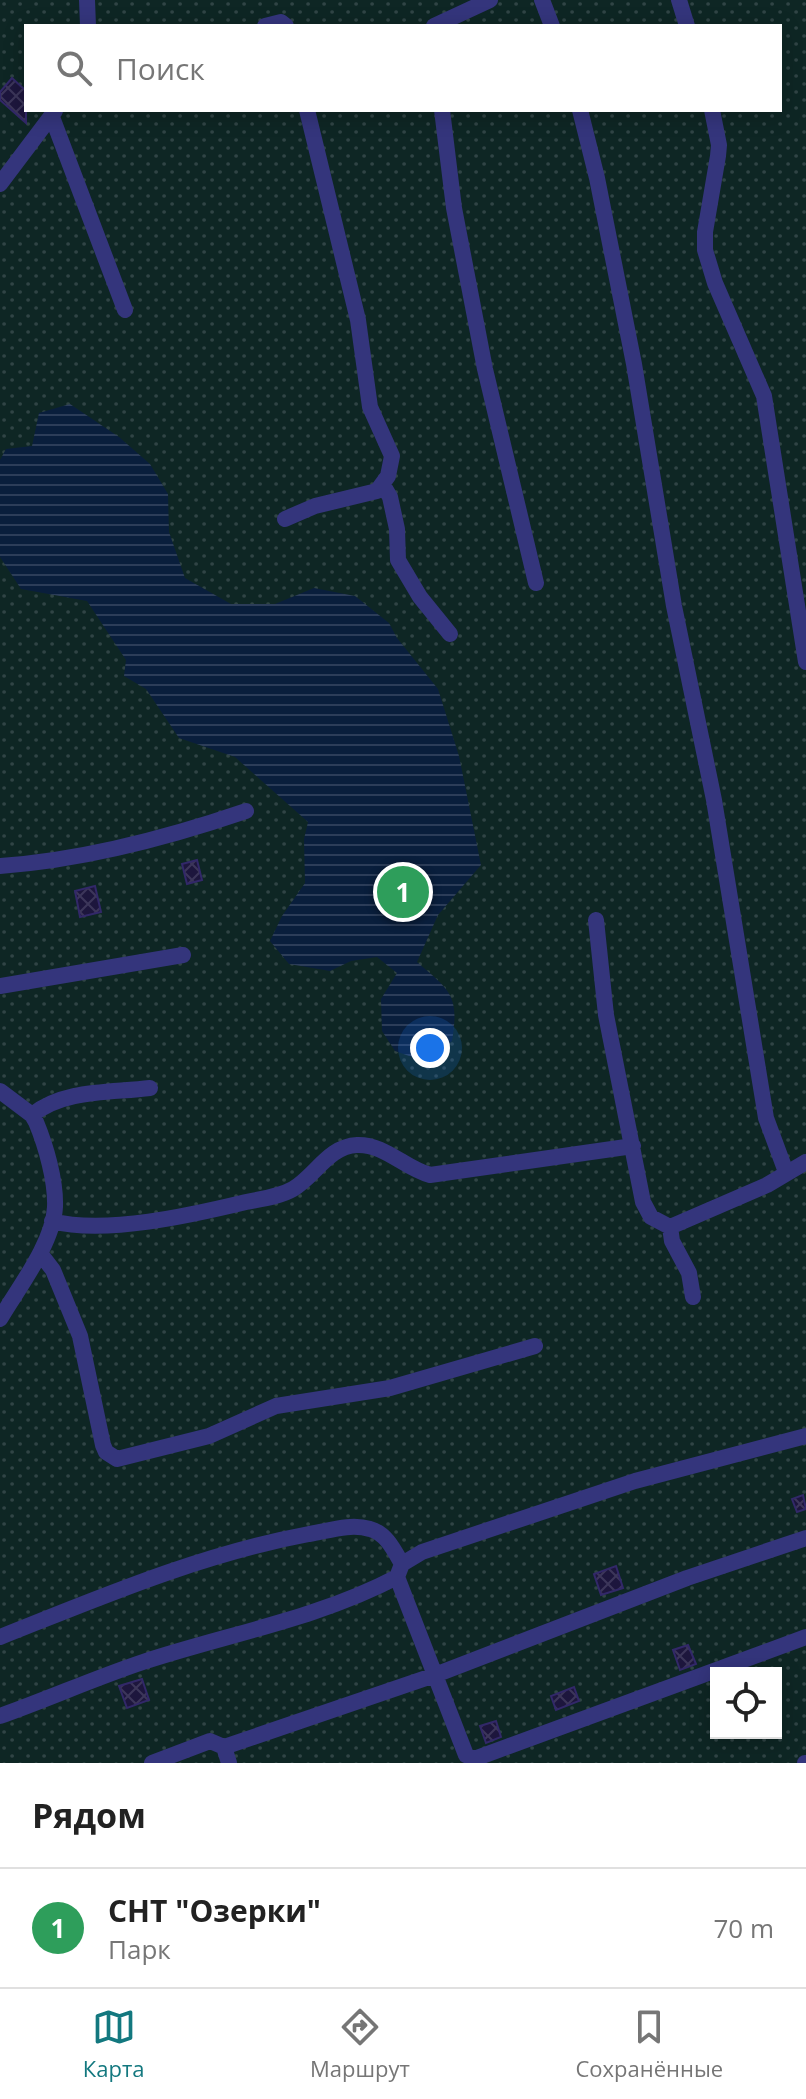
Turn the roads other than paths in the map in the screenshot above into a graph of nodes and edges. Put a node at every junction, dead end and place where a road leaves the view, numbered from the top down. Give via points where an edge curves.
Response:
1 (87, 0) edge
2 (490, 0) edge
3 (542, 0) edge
4 (679, 0) edge
5 (88, 24) edge
6 (438, 24) edge
7 (551, 24) edge
8 (686, 24) edge
9 (307, 112) edge
10 (442, 112) edge
11 (580, 112) edge
12 (712, 112) edge
13 (54, 113) edge
14 (0, 184) edge
15 (125, 310) dead end
16 (383, 485) junction
17 (285, 519) dead end
18 (536, 583) dead end
19 (450, 634) dead end
20 (806, 662) edge
21 (246, 811) dead end
22 (0, 866) edge
23 (596, 920) dead end
24 (183, 955) dead end
25 (0, 986) edge
26 (150, 1088) dead end
27 (0, 1091) edge
28 (32, 1115) junction
29 (633, 1146) junction
30 (806, 1162) edge
31 (786, 1172) junction
32 (52, 1221) junction
33 (670, 1227) junction
34 (40, 1253) junction
35 (693, 1297) dead end
36 (0, 1319) edge
37 (535, 1346) dead end
38 (806, 1436) edge
39 (806, 1538) edge
40 (400, 1570) junction
41 (0, 1637) edge
42 (806, 1637) edge
43 (435, 1675) junction
44 (0, 1716) edge
45 (226, 1755) edge
46 (152, 1763) edge

1 - 5 street
2 - 6 street
3 - 7 street
4 - 8 street
9 - 16 street via 358,320 370,407 392,456
10 - 18 street via 454,208 485,369
11 - 31 street via 628,333 674,606 717,812 766,1118
12 - 20 street via 719,145 705,250 764,396
13 - 14 street
13 - 15 street
16 - 17 street
16 - 19 street via 397,529 398,560
21 - 22 street via 137,844
23 - 29 street via 606,1015
24 - 25 street
26 - 28 street via 86,1094 49,1103
27 - 28 street
28 - 32 street via 54,1188
29 - 32 street via 430,1175 383,1150 355,1145 332,1154 278,1195 171,1218 85,1226
29 - 33 street via 647,1212
30 - 31 street
31 - 33 street
32 - 34 street
33 - 35 street
34 - 36 street
34 - 37 street via 53,1270 80,1336 103,1445 117,1459 209,1436 276,1406 390,1388
38 - 40 street via 635,1481 422,1552
39 - 43 street
40 - 41 street via 382,1535 347,1527 254,1545 189,1565
40 - 43 street
40 - 44 street via 285,1622 142,1662
42 - 43 street via 474,1759 466,1755
43 - 45 street
45 - 46 street via 210,1741

